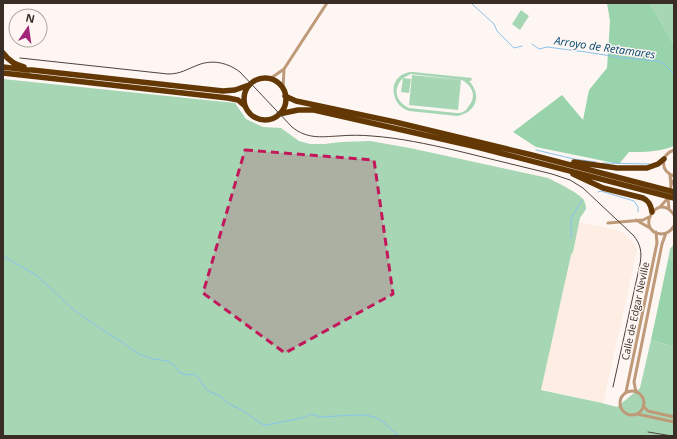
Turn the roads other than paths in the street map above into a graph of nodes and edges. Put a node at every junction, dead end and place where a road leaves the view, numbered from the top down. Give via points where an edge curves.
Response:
1 (327, 3) edge
2 (3, 54) edge
3 (3, 67) edge
4 (284, 69) junction
5 (32, 70) junction
6 (3, 73) edge
7 (268, 78) junction
8 (249, 86) junction
9 (283, 89) junction
10 (285, 96) junction
11 (245, 106) junction
12 (279, 114) junction
13 (674, 150) edge
14 (532, 154) junction
15 (664, 159) junction
16 (556, 168) junction
17 (672, 175) edge
18 (674, 180) edge
19 (671, 185) junction
20 (674, 192) edge
21 (668, 198) junction
22 (674, 198) edge
23 (660, 207) junction
24 (669, 209) junction
25 (651, 214) junction
26 (674, 215) edge
27 (636, 220) junction
28 (608, 223) dead end
29 (674, 226) edge
30 (651, 228) junction
31 (656, 232) junction
32 (666, 233) junction
33 (626, 392) junction
34 (636, 392) junction
35 (644, 406) junction
36 (637, 414) junction
37 (674, 417) edge
38 (674, 422) edge

1 - 4 street
2 - 5 highway via 15,64
3 - 5 highway
4 - 7 street
4 - 9 street
5 - 8 highway via 223,91
6 - 11 highway via 228,98 238,100
7 - 8 highway via 258,80
7 - 9 highway via 277,82
8 - 11 highway via 244,95
9 - 10 highway
10 - 12 highway via 284,106
10 - 14 highway via 296,101
11 - 12 highway via 251,114 260,119 270,119
12 - 16 highway via 314,110 477,147
13 - 15 street
14 - 15 highway via 590,165 625,168 649,168
14 - 20 highway
15 - 17 street via 665,168
16 - 22 highway
16 - 25 highway via 602,188 643,198 649,202
17 - 19 street
18 - 19 street
19 - 21 street
21 - 23 street
21 - 24 street
23 - 24 street
23 - 25 street
24 - 26 street
25 - 27 street via 643,220
25 - 30 street
27 - 28 street
27 - 30 street
29 - 32 street
30 - 31 street
31 - 32 street
31 - 33 street, Calle de Edgar Neville via 657,243
32 - 34 street, Calle de Edgar Neville via 634,382
33 - 34 street
33 - 36 street via 621,398 621,408 629,415
34 - 35 street via 643,399
35 - 36 street
35 - 37 street via 648,411
36 - 38 street

